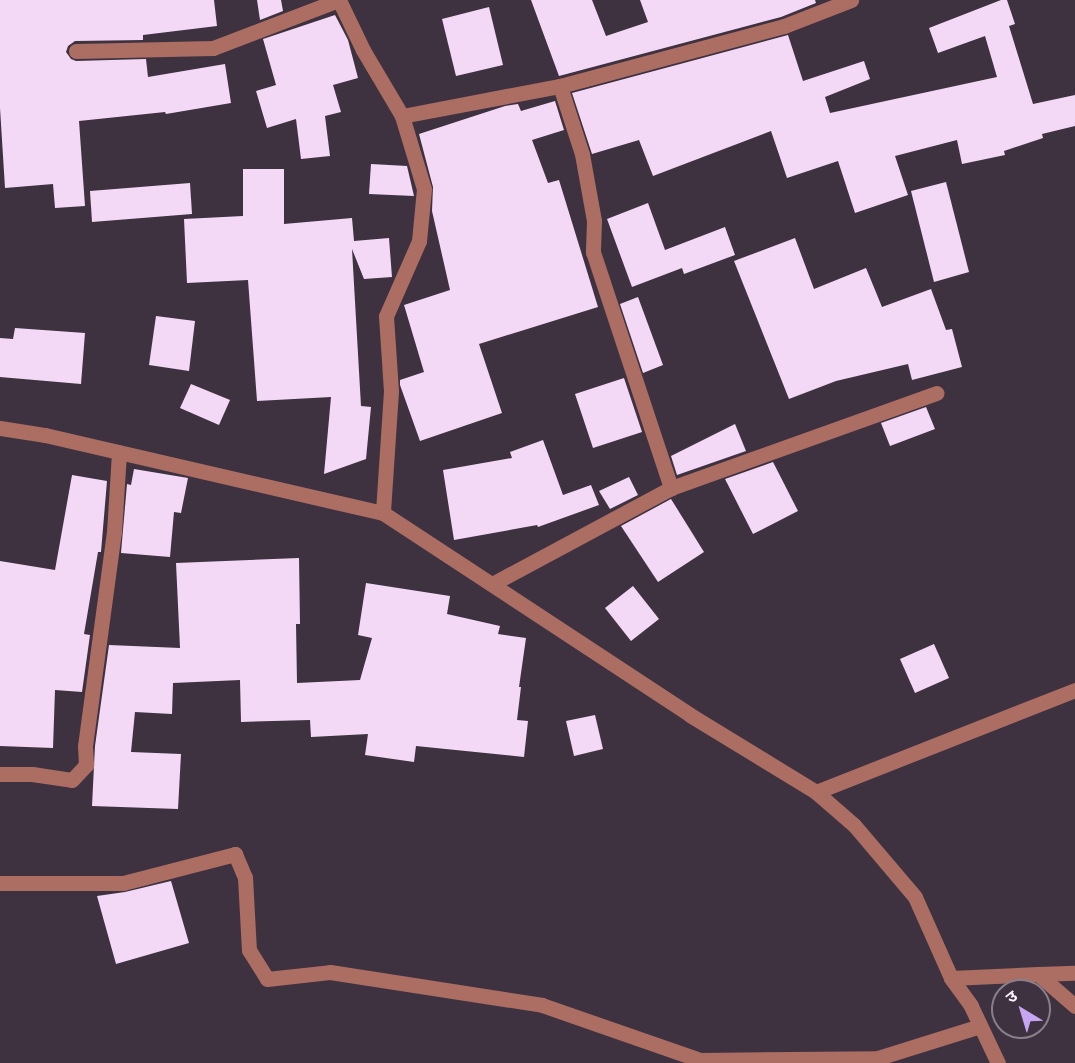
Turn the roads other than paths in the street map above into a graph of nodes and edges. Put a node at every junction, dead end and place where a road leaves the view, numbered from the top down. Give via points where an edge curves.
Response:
1 (339, 0) edge
2 (851, 0) edge
3 (76, 51) dead end
4 (560, 86) junction
5 (402, 116) junction
6 (936, 393) dead end
7 (0, 428) edge
8 (119, 452) junction
9 (671, 488) junction
10 (383, 513) junction
11 (492, 584) junction
12 (1075, 690) edge
13 (0, 774) edge
14 (816, 792) junction
15 (0, 883) edge
16 (1075, 973) edge
17 (1038, 974) junction
18 (951, 978) junction
19 (1075, 1006) edge
20 (980, 1026) junction
21 (998, 1063) edge

1 - 3 street via 213,48
1 - 5 street
2 - 4 street via 784,26
4 - 5 street
4 - 9 street via 582,154 594,220 593,252
5 - 10 street via 424,189 419,241 386,316 391,391
6 - 9 street
7 - 8 street
8 - 10 street
8 - 13 street via 114,532 85,746 86,765 72,780
9 - 11 street
10 - 11 street
11 - 14 street via 690,715
12 - 14 street
14 - 18 street via 854,825 915,897
15 - 20 street via 123,884 235,854 245,877 249,950 267,979 330,972 542,1005 700,1060 878,1058
16 - 17 street
17 - 18 street
17 - 19 street
18 - 20 street
20 - 21 street

